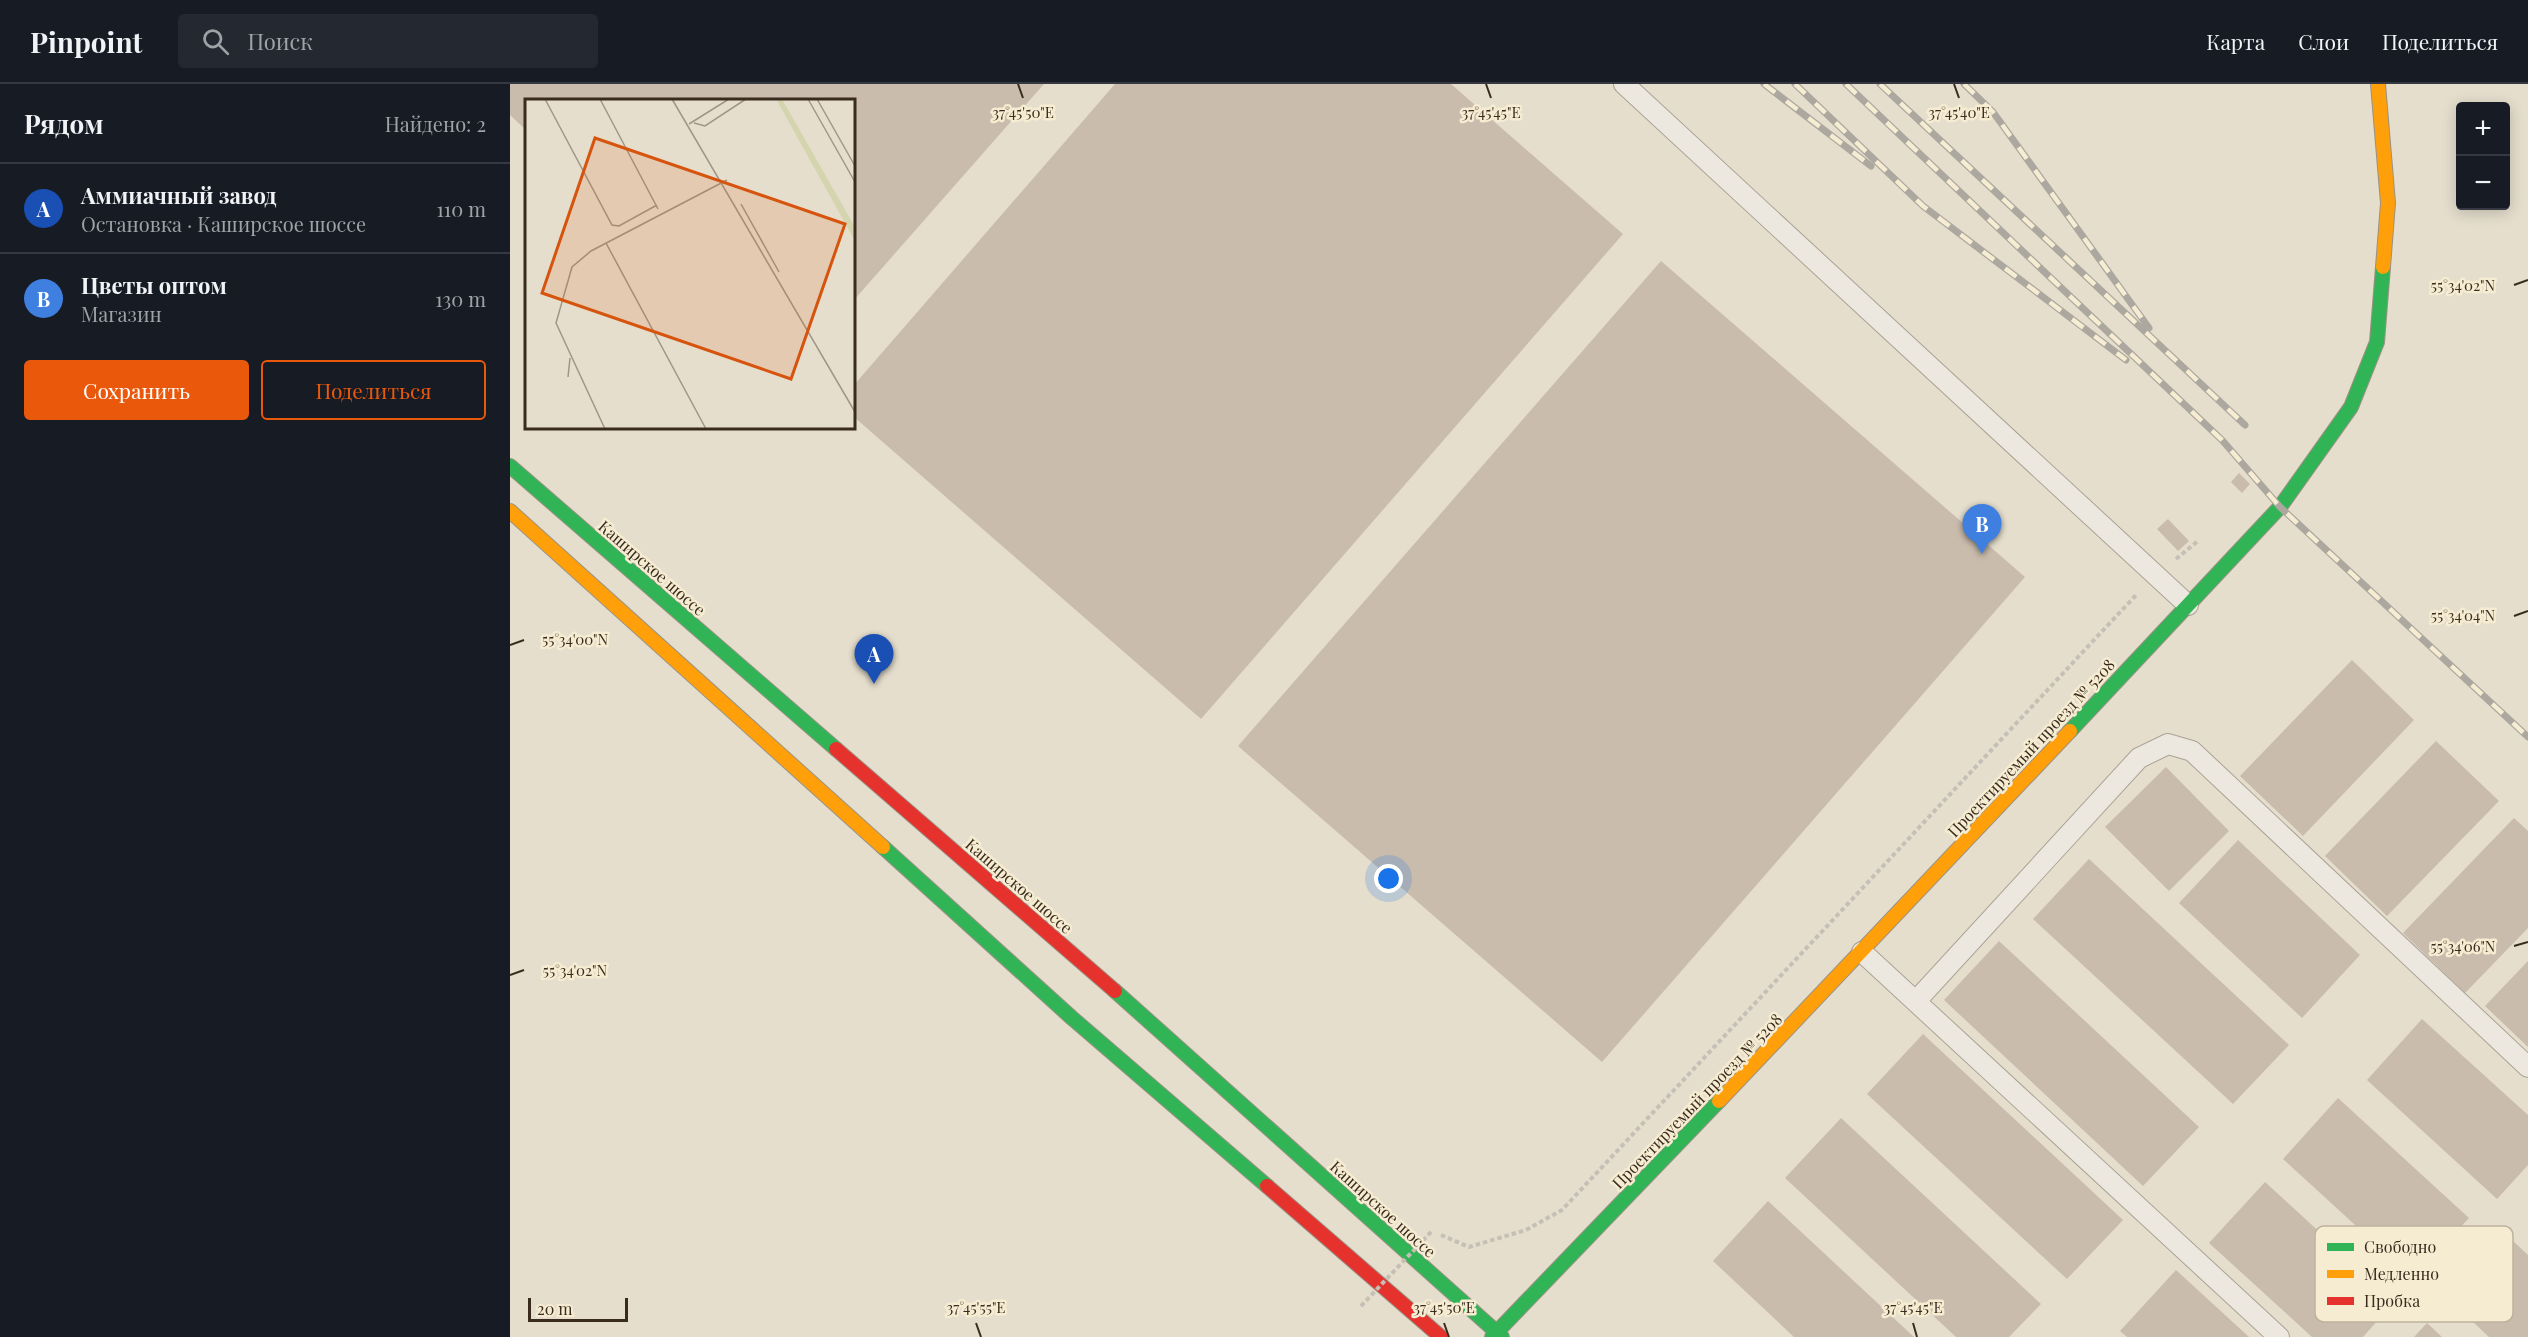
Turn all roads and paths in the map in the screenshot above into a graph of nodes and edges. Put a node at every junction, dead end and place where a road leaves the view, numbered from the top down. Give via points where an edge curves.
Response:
1 (1624, 84) edge
2 (2378, 84) edge
3 (510, 466) edge
4 (510, 511) edge
5 (2201, 539) dead end
6 (2156, 576) junction
7 (2188, 605) junction
8 (1863, 952) junction
9 (1916, 1001) junction
10 (2528, 1067) edge
11 (1361, 1306) dead end
12 (1497, 1336) edge
13 (1441, 1337) edge
14 (2279, 1337) edge

1 - 6 lane
2 - 7 main road, Проектируемый проезд № 5208 via 2388,203 2377,342 2351,406 2280,507
3 - 12 main road, Каширское шоссе via 1115,991
4 - 13 main road via 1072,1018
5 - 6 path
6 - 7 lane
6 - 11 path, bridge via 1562,1210 1526,1230 1469,1247 1432,1231
7 - 8 main road, Проектируемый проезд № 5208
8 - 9 lane
8 - 12 main road, Проектируемый проезд № 5208
9 - 10 lane via 2139,758 2168,744 2192,751
9 - 14 lane

